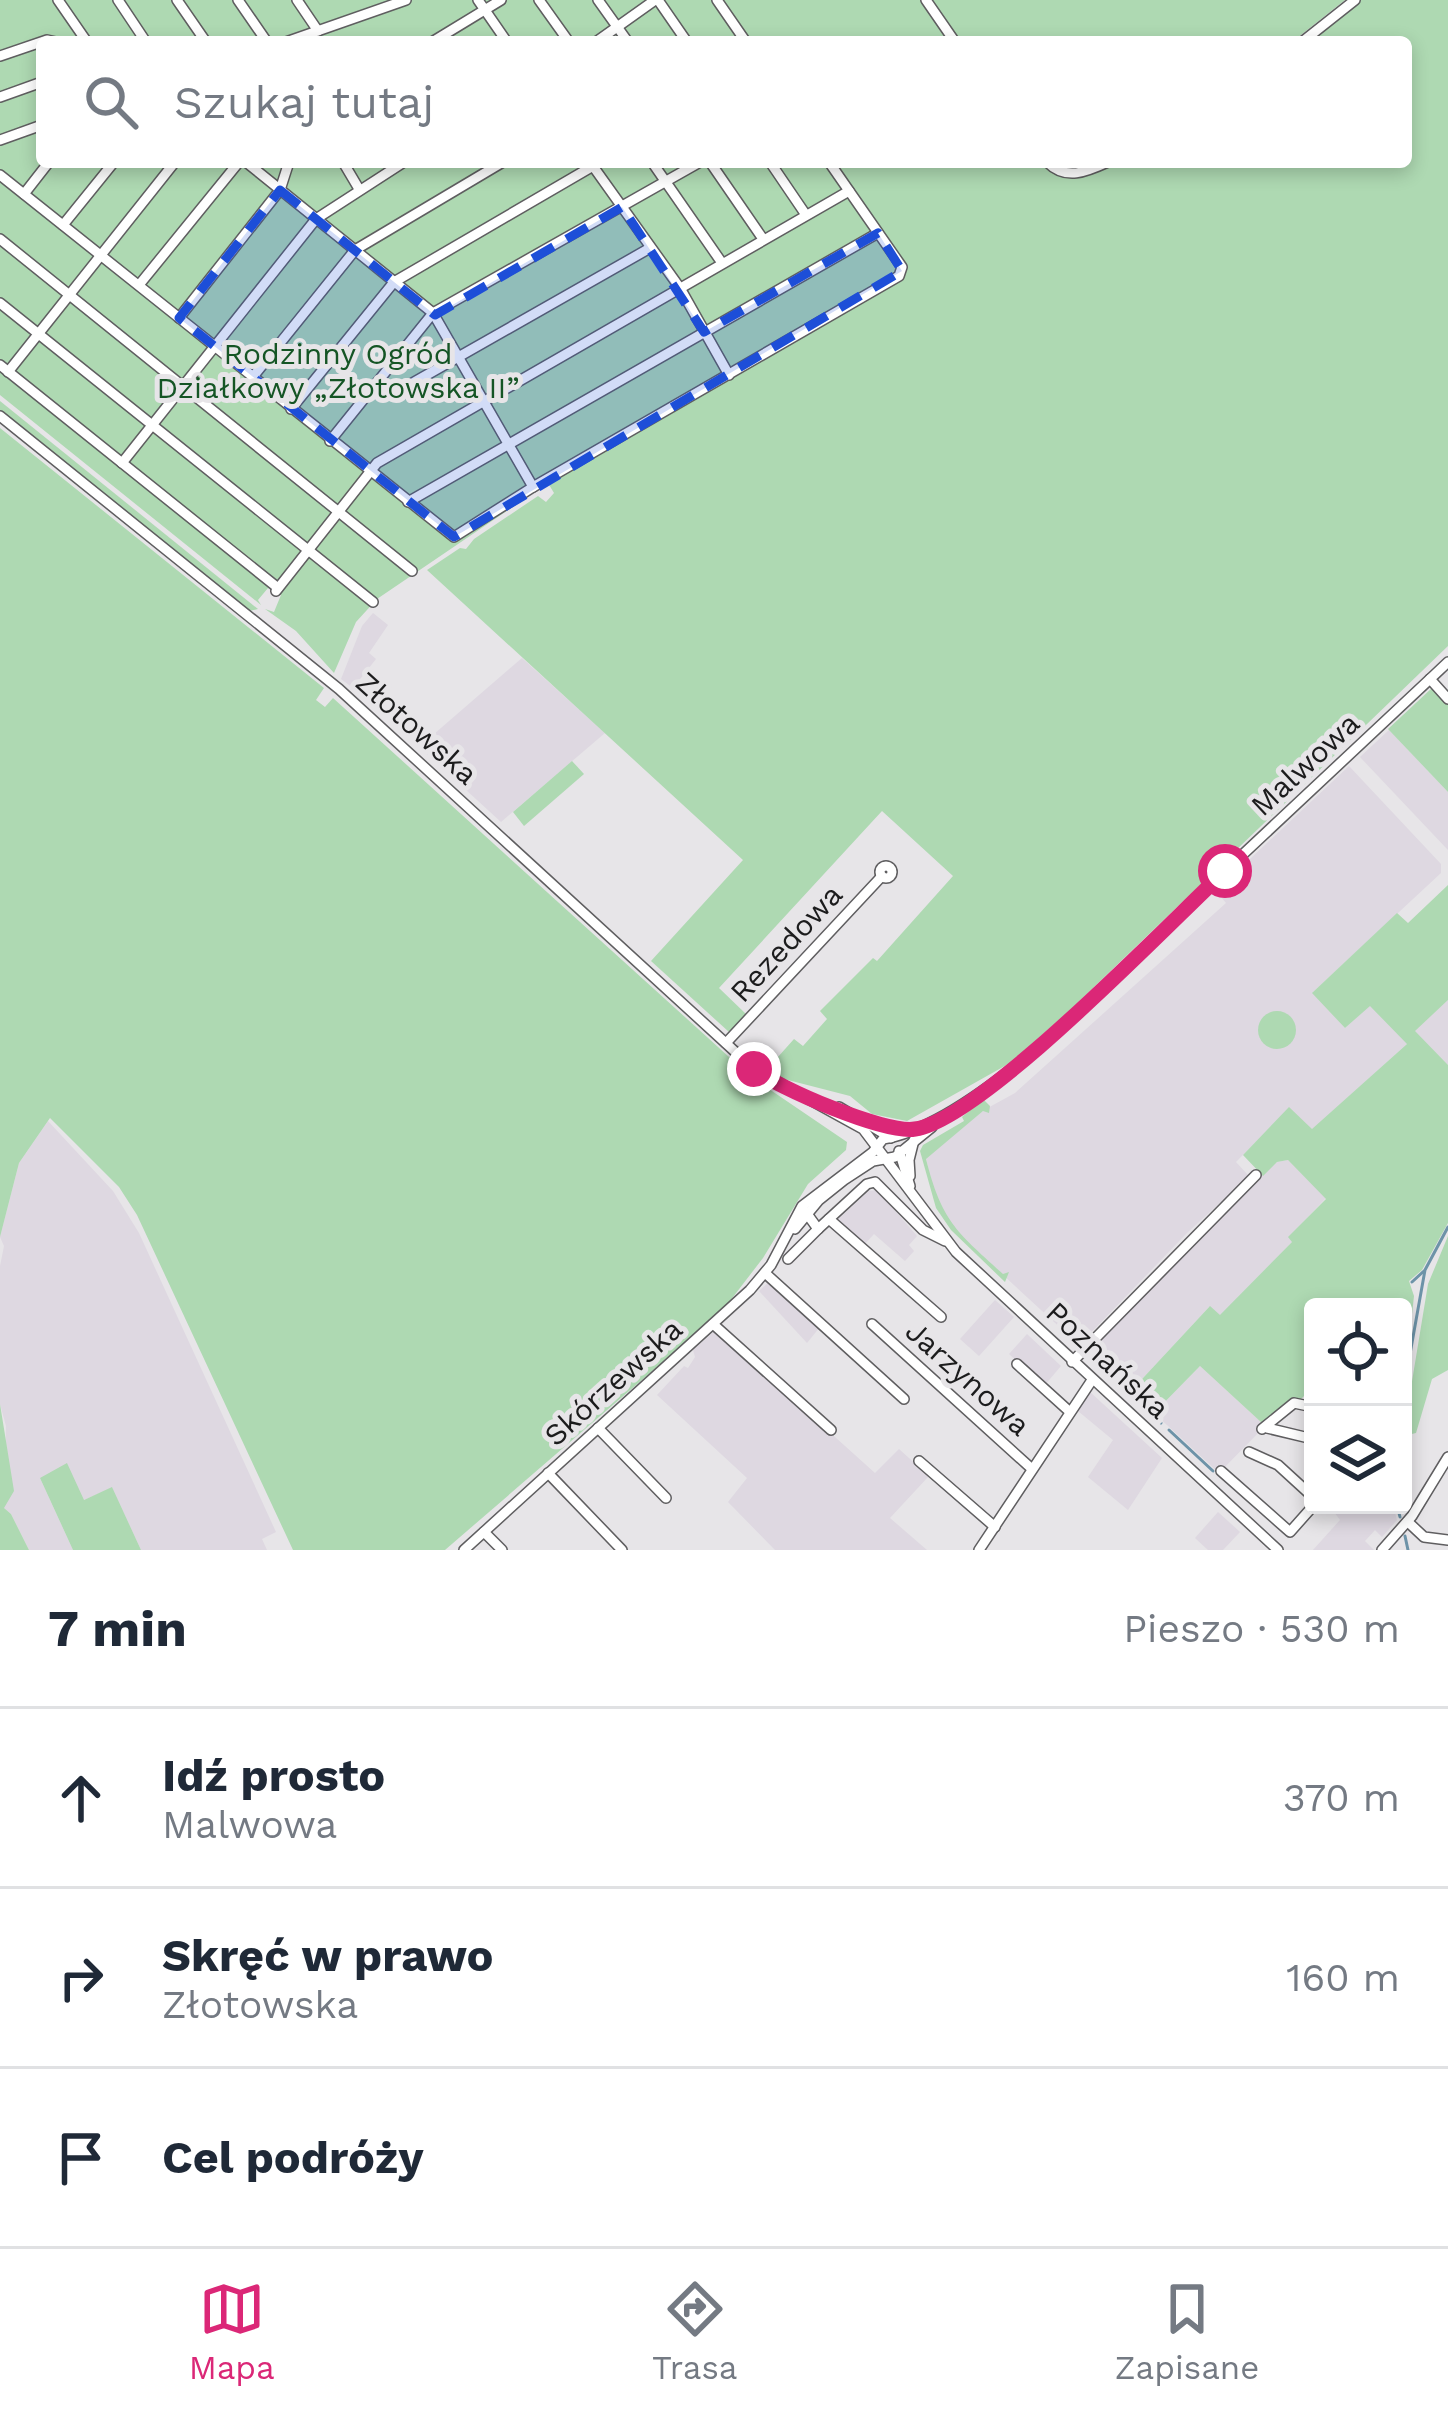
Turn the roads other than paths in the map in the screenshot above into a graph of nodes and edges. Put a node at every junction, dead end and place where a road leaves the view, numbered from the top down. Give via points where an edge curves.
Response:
1 (58, 0) edge
2 (118, 0) edge
3 (177, 0) edge
4 (238, 0) edge
5 (297, 0) edge
6 (357, 0) edge
7 (406, 0) edge
8 (478, 0) edge
9 (501, 0) edge
10 (539, 0) edge
11 (598, 0) edge
12 (657, 0) edge
13 (717, 0) edge
14 (926, 0) edge
15 (1355, 0) edge
16 (486, 11) junction
17 (366, 14) junction
18 (617, 27) junction
19 (318, 31) junction
20 (83, 36) edge
21 (142, 36) edge
22 (202, 36) edge
23 (263, 36) edge
24 (303, 36) edge
25 (442, 36) edge
26 (503, 36) edge
27 (565, 36) edge
28 (604, 36) edge
29 (624, 36) edge
30 (683, 36) edge
31 (742, 36) edge
32 (951, 36) edge
33 (1310, 36) edge
34 (36, 44) edge
35 (0, 56) edge
36 (36, 84) edge
37 (0, 97) edge
38 (36, 127) edge
39 (0, 140) edge
40 (44, 168) edge
41 (109, 168) edge
42 (171, 168) edge
43 (238, 168) edge
44 (251, 168) edge
45 (287, 168) edge
46 (346, 168) edge
47 (393, 168) edge
48 (493, 168) edge
49 (585, 168) edge
50 (595, 168) edge
51 (656, 168) edge
52 (690, 168) edge
53 (714, 168) edge
54 (774, 168) edge
55 (833, 168) edge
56 (1054, 168) edge
57 (1090, 168) edge
58 (0, 175) edge
59 (666, 182) junction
60 (358, 188) junction
61 (280, 190) junction
62 (849, 191) junction
63 (24, 194) junction
64 (622, 207) junction
65 (806, 215) junction
66 (316, 219) junction
67 (63, 225) junction
68 (878, 233) junction
69 (0, 239) edge
70 (763, 239) junction
71 (650, 248) junction
72 (355, 250) junction
73 (100, 255) junction
74 (722, 263) junction
75 (394, 282) junction
76 (140, 285) junction
77 (680, 288) junction
78 (69, 295) junction
79 (0, 303) edge
80 (433, 313) junction
81 (179, 318) junction
82 (704, 332) junction
83 (38, 334) junction
84 (214, 347) junction
85 (460, 357) junction
86 (4, 368) edge
87 (729, 375) junction
88 (252, 378) junction
89 (183, 387) junction
90 (402, 389) dead end
91 (484, 401) junction
92 (291, 409) junction
93 (0, 416) edge
94 (153, 425) junction
95 (330, 441) junction
96 (509, 444) junction
97 (122, 464) junction
98 (370, 473) junction
99 (533, 487) junction
100 (408, 502) junction
101 (340, 512) junction
102 (307, 552) junction
103 (412, 571) dead end
104 (373, 602) dead end
105 (1448, 662) edge
106 (1430, 679) junction
107 (1448, 699) edge
108 (882, 876) dead end
109 (726, 1043) junction
110 (864, 1126) junction
111 (916, 1134) junction
112 (891, 1138) junction
113 (878, 1148) junction
114 (899, 1151) junction
115 (865, 1161) junction
116 (891, 1166) junction
117 (1256, 1175) dead end
118 (914, 1196) junction
119 (804, 1210) junction
120 (829, 1219) junction
121 (818, 1229) junction
122 (947, 1241) junction
123 (788, 1259) dead end
124 (765, 1273) junction
125 (941, 1317) dead end
126 (713, 1324) junction
127 (872, 1324) dead end
128 (1072, 1362) junction
129 (1017, 1364) dead end
130 (1092, 1379) junction
131 (904, 1399) dead end
132 (1308, 1406) edge
133 (1070, 1412) junction
134 (598, 1428) junction
135 (831, 1430) dead end
136 (1304, 1437) edge
137 (1249, 1453) dead end
138 (1448, 1457) edge
139 (919, 1461) dead end
140 (1032, 1468) junction
141 (1222, 1471) dead end
142 (548, 1474) junction
143 (1304, 1492) edge
144 (666, 1498) dead end
145 (1304, 1513) edge
146 (1408, 1522) junction
147 (994, 1527) junction
148 (1282, 1527) junction
149 (484, 1532) junction
150 (1448, 1540) edge
151 (1273, 1546) edge
152 (464, 1550) edge
153 (502, 1550) edge
154 (622, 1550) edge
155 (980, 1550) edge
156 (1382, 1550) edge

1 - 20 street
2 - 21 street
3 - 22 street
4 - 23 street
5 - 19 street
6 - 17 street
7 - 17 street
8 - 16 street
9 - 16 street
10 - 27 street
11 - 18 street
12 - 18 street
12 - 30 street
13 - 31 street
14 - 32 street
15 - 33 street
16 - 25 street
16 - 26 street
17 - 19 street
18 - 28 street
18 - 29 street
19 - 24 street
34 - 35 street
36 - 37 street
38 - 39 street
40 - 63 street
41 - 67 street
42 - 73 street
43 - 76 street
44 - 61 street
45 - 61 street
46 - 60 street
47 - 60 street
48 - 72 street
49 - 75 street
50 - 64 street
51 - 59 street
52 - 59 street
53 - 70 street
54 - 65 street
55 - 62 street
56 - 57 street via 1070,175
58 - 63 street
59 - 64 street
59 - 74 street
60 - 66 street
61 - 66 street
61 - 81 street
62 - 65 street
62 - 68 street
63 - 67 street
64 - 71 street
64 - 80 street
65 - 70 street
66 - 72 street
66 - 84 street
67 - 73 street
68 - 82 street
68 - 87 street via 902,267 899,276
69 - 78 street
70 - 74 street
71 - 77 street
71 - 85 street
72 - 75 street
72 - 88 street
73 - 76 street
73 - 78 street
74 - 77 street
75 - 80 street
75 - 92 street
76 - 81 street
77 - 82 street
77 - 91 street
78 - 83 street
78 - 89 street
79 - 83 street
80 - 85 street
80 - 95 street
81 - 84 street
82 - 87 street
82 - 96 street
83 - 86 street
83 - 94 street
84 - 88 street
84 - 89 street
85 - 90 street
85 - 91 street
86 - 97 street
87 - 99 street
88 - 92 street
89 - 94 street
89 - 101 street
91 - 96 street
91 - 98 street
92 - 95 street
93 - 109 street, Złotowska via 349,698
94 - 97 street
94 - 102 street
95 - 98 street
96 - 99 street
96 - 100 street
97 - 102 street via 277,589
98 - 100 street
98 - 101 street
99 - 100 street via 454,537
101 - 102 street
101 - 103 street
102 - 104 street
105 - 106 street, Malwowa
106 - 107 street
106 - 111 street, Malwowa via 1071,1016 963,1108
108 - 109 street, Rezedowa
109 - 110 street, Złotowska via 761,1075 853,1113
110 - 111 street
110 - 112 street, Złotowska
110 - 113 street, Złotowska
110 - 115 street
111 - 112 street, Malwowa
111 - 114 street, Malwowa
111 - 118 street
112 - 113 street, Malwowa
112 - 114 street
113 - 115 street, Skórzewska
113 - 116 street, Złotowska
114 - 116 street, Malwowa
114 - 118 street
115 - 116 street
115 - 119 street, Skórzewska
116 - 118 street, Poznańska
117 - 128 street
118 - 122 street, Poznańska
119 - 121 street
119 - 124 street, Skórzewska
120 - 121 street
120 - 122 street via 874,1182 923,1230
120 - 125 street
121 - 123 street
122 - 128 street, Poznańska
124 - 126 street, Skórzewska
124 - 131 street
126 - 134 street, Skórzewska
126 - 135 street
127 - 140 street, Jarzynowa
128 - 130 street, Poznańska
129 - 133 street
130 - 133 street
130 - 151 street, Poznańska
132 - 136 street via 1294,1403 1265,1429
133 - 140 street
134 - 142 street, Skórzewska
134 - 144 street
137 - 143 street via 1278,1465
138 - 146 street
139 - 147 street
140 - 147 street
141 - 148 street
142 - 149 street, Skórzewska
142 - 154 street
145 - 148 street via 1290,1532
146 - 150 street via 1424,1537
146 - 156 street
147 - 155 street
148 - 151 street
149 - 152 street, Skórzewska
149 - 153 street

